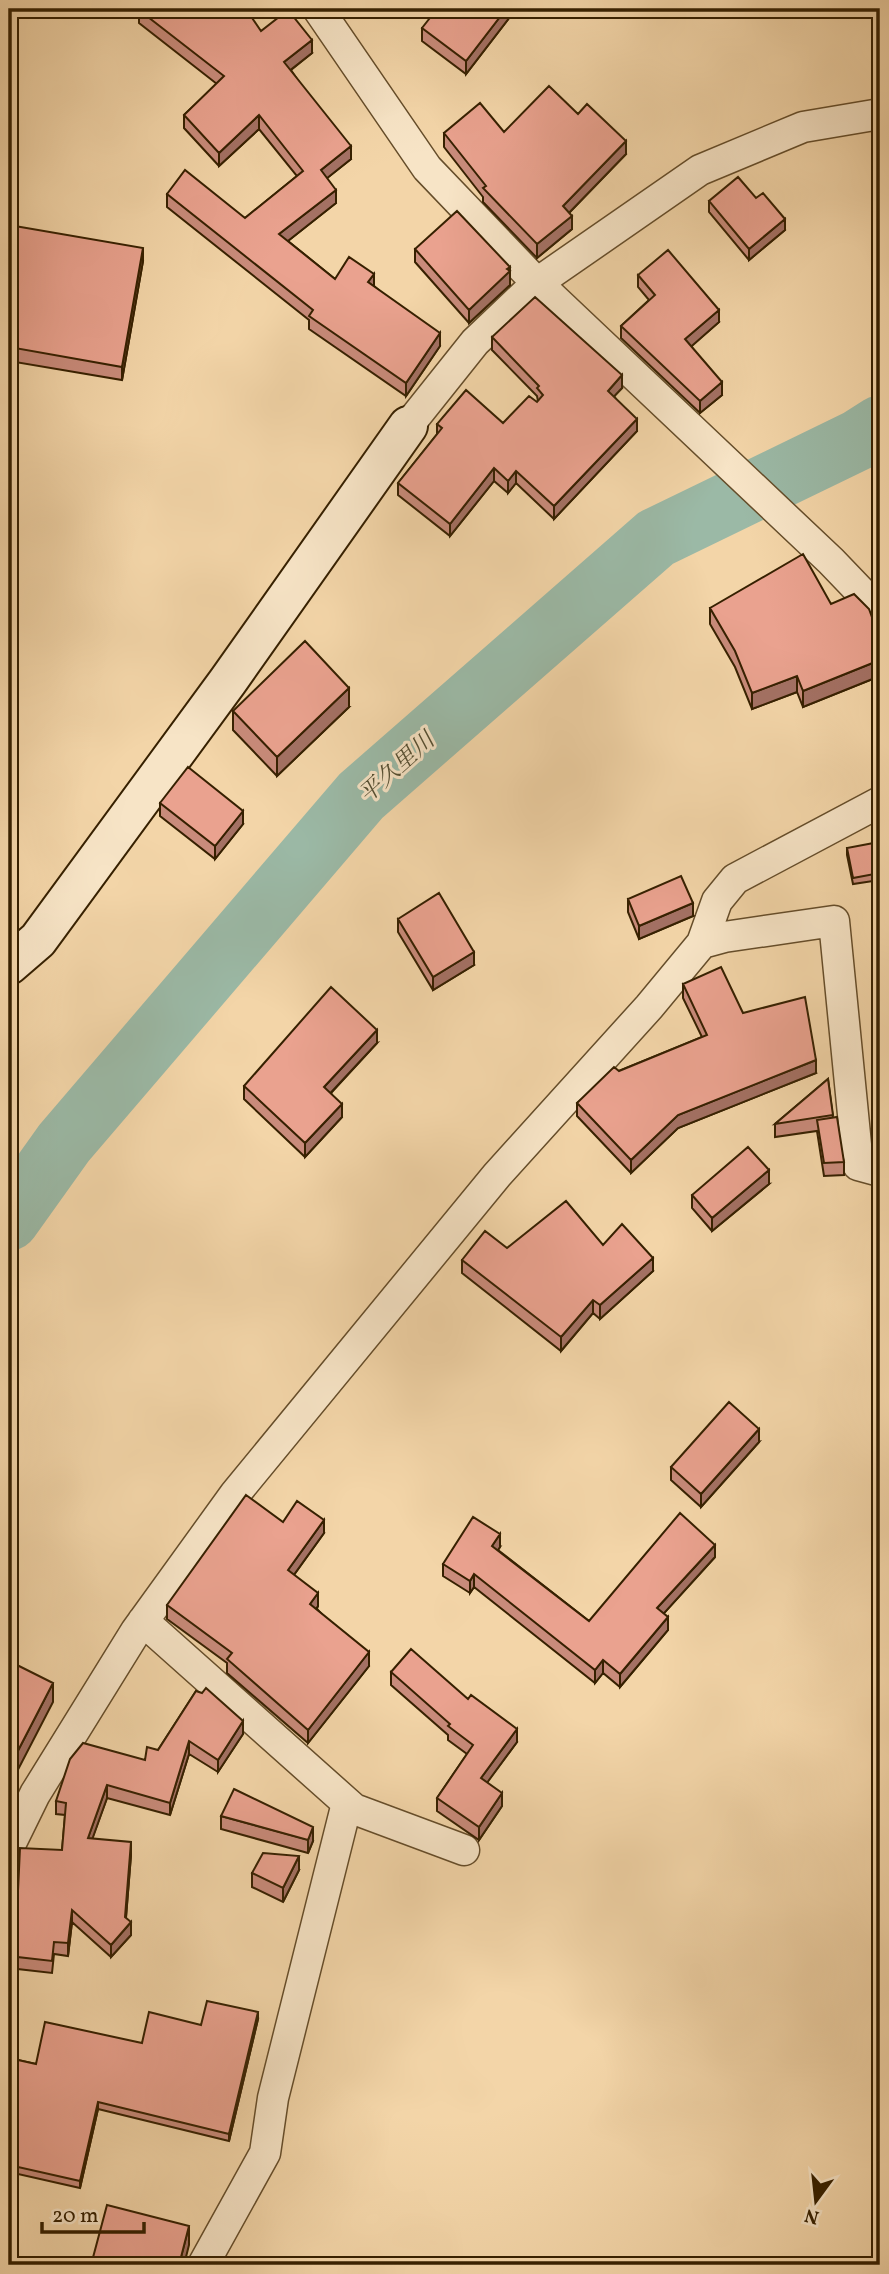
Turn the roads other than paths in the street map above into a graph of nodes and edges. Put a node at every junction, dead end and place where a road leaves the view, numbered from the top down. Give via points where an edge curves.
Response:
1 (318, 9) edge
2 (880, 114) edge
3 (537, 283) junction
4 (408, 426) joint
5 (880, 612) edge
6 (880, 802) edge
7 (702, 943) junction
8 (9, 965) edge
9 (880, 1171) edge
10 (143, 1621) junction
11 (347, 1803) junction
12 (9, 1847) edge
13 (464, 1850) dead end
14 (203, 2265) edge

1 - 3 street via 427,168
2 - 3 street via 803,127 699,170
3 - 4 street via 475,342
3 - 5 street
4 - 8 street via 38,940
6 - 7 street via 735,879 717,901
7 - 9 street via 834,921 858,1165
7 - 10 street via 480,1196 235,1494
10 - 11 street
10 - 12 street via 35,1794
11 - 13 street
11 - 14 street via 273,2098 265,2153

